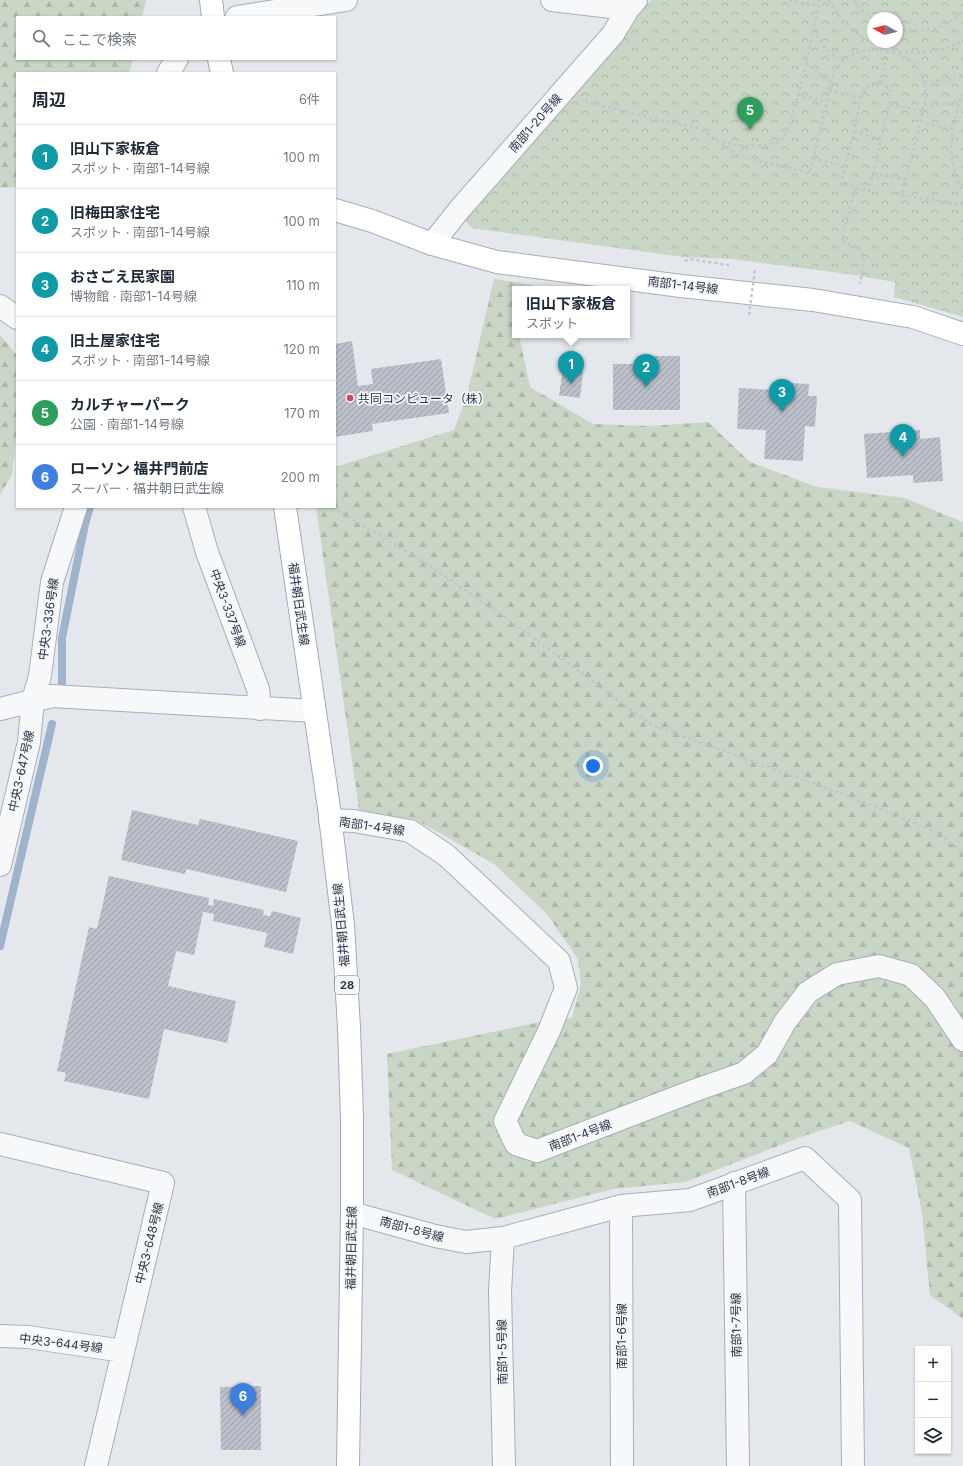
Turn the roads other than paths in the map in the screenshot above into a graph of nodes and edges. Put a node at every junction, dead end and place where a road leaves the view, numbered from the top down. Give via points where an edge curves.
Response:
1 (211, 0) edge
2 (346, 0) edge
3 (552, 0) edge
4 (599, 3) edge
5 (632, 4) edge
6 (213, 16) edge
7 (242, 16) edge
8 (176, 60) edge
9 (220, 60) edge
10 (169, 72) edge
11 (222, 72) edge
12 (336, 210) edge
13 (432, 244) junction
14 (0, 306) edge
15 (16, 317) edge
16 (963, 334) edge
17 (76, 508) edge
18 (194, 508) edge
19 (285, 508) edge
20 (33, 700) junction
21 (260, 708) junction
22 (0, 709) edge
23 (314, 711) junction
24 (330, 820) junction
25 (0, 865) edge
26 (963, 1040) edge
27 (0, 1144) edge
28 (734, 1183) junction
29 (621, 1206) junction
30 (352, 1212) junction
31 (503, 1238) junction
32 (0, 1336) edge
33 (123, 1351) junction
34 (96, 1466) edge
35 (348, 1466) edge
36 (504, 1466) edge
37 (622, 1466) edge
38 (738, 1466) edge
39 (853, 1466) edge

1 - 6 main road
2 - 7 street
3 - 4 street
4 - 5 street
5 - 13 street, 南部1-20号線 via 613,34
8 - 10 street
9 - 11 main road
12 - 13 main road, 南部1-14号線
13 - 16 main road, 南部1-14号線 via 497,262 813,300 867,309 913,317
14 - 15 street
17 - 20 street, 中央3-336号線 via 52,582 40,676
18 - 21 street, 中央3-337号線 via 207,552 258,689
19 - 23 main road, 福井朝日武生線 / 28
20 - 21 street via 52,696
20 - 22 street
20 - 25 street, 中央3-647号線 via 29,742
21 - 23 street
23 - 24 main road, 福井朝日武生線 / 28
24 - 26 street, 南部1-4号線 via 354,821 410,831 446,855 559,961 566,988 549,1031 505,1121 516,1144 523,1147 537,1151 744,1073 767,1054 785,1022 808,992 837,974 879,966 911,975 935,998
24 - 30 main road, 福井朝日武生線 / 28 via 343,925 349,1028
27 - 33 street, 中央3-648号線 via 163,1183
28 - 29 street, 南部1-8号線 via 690,1200
28 - 38 street, 南部1-7号線
28 - 39 street, 南部1-8号線 via 805,1158 850,1200
29 - 31 street, 南部1-8号線
29 - 37 street, 南部1-6号線
30 - 31 street, 南部1-8号線 via 435,1236 466,1242
30 - 35 main road, 福井朝日武生線 / 28
31 - 36 street, 南部1-5号線 via 500,1291
32 - 33 street, 中央3-644号線 via 28,1337
33 - 34 street, 中央3-648号線

